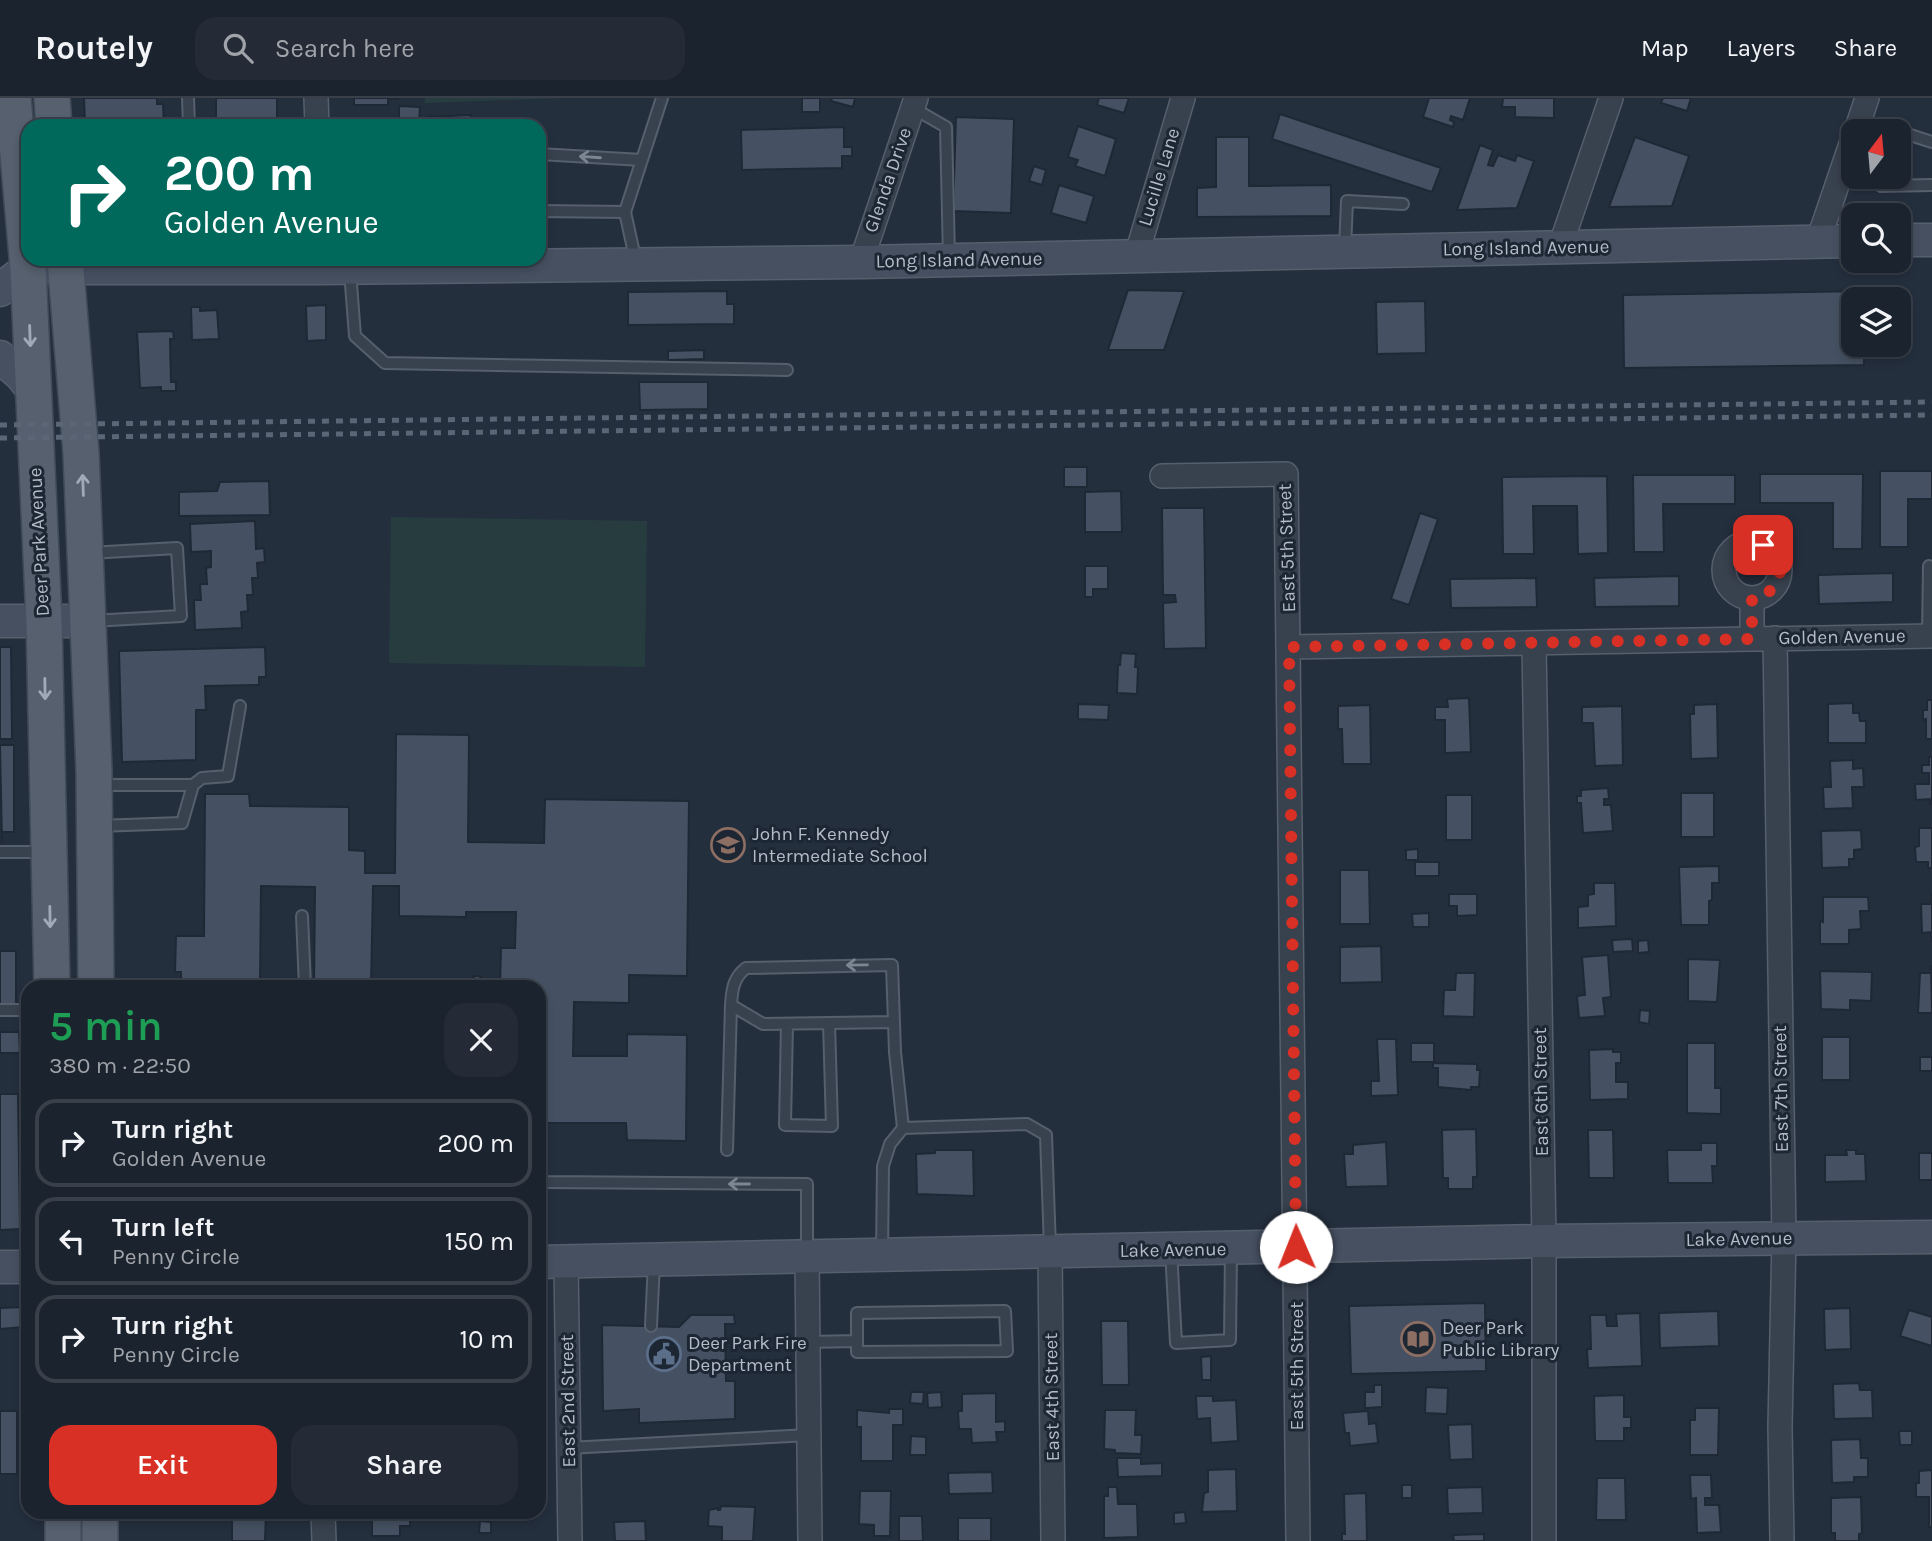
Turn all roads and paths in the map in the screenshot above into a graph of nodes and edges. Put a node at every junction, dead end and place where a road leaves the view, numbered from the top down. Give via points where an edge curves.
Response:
1 (52, 98) edge
2 (188, 98) edge
3 (316, 98) edge
4 (663, 98) edge
5 (1183, 98) edge
6 (1611, 98) edge
7 (1867, 98) edge
8 (914, 103) edge
9 (12, 118) edge
10 (54, 119) edge
11 (189, 119) edge
12 (317, 119) edge
13 (1860, 119) edge
14 (1911, 135) edge
15 (1932, 142) edge
16 (546, 154) edge
17 (642, 160) junction
18 (1841, 173) edge
19 (1932, 185) edge
20 (1911, 186) edge
21 (1403, 204) dead end
22 (546, 211) edge
23 (625, 212) junction
24 (21, 224) edge
25 (1911, 240) edge
26 (1932, 240) edge
27 (1818, 241) junction
28 (1841, 241) edge
29 (1560, 247) junction
30 (1345, 252) junction
31 (1136, 257) junction
32 (949, 260) junction
33 (861, 261) junction
34 (546, 263) edge
35 (636, 265) junction
36 (42, 266) edge
37 (65, 266) edge
38 (329, 266) edge
39 (27, 268) junction
40 (0, 290) edge
41 (0, 358) edge
42 (787, 370) dead end
43 (32, 389) junction
44 (1162, 476) dead end
45 (85, 553) junction
46 (1929, 566) dead end
47 (1752, 598) dead end
48 (0, 621) edge
49 (44, 621) junction
50 (88, 621) junction
51 (1930, 636) edge
52 (1775, 638) junction
53 (1752, 639) junction
54 (1534, 643) junction
55 (1289, 647) junction
56 (240, 706) dead end
57 (94, 785) junction
58 (193, 785) junction
59 (95, 826) junction
60 (0, 852) edge
61 (49, 852) junction
62 (302, 916) dead end
63 (52, 980) edge
64 (96, 980) edge
65 (305, 980) edge
66 (731, 1005) junction
67 (0, 1010) edge
68 (21, 1010) edge
69 (894, 1022) junction
70 (829, 1023) junction
71 (787, 1024) junction
72 (903, 1128) junction
73 (727, 1150) dead end
74 (546, 1182) edge
75 (1932, 1237) edge
76 (1783, 1238) junction
77 (1544, 1241) junction
78 (1296, 1247) junction
79 (1231, 1248) junction
80 (1171, 1250) junction
81 (1050, 1253) junction
82 (883, 1256) junction
83 (807, 1257) junction
84 (654, 1260) junction
85 (552, 1262) edge
86 (0, 1267) edge
87 (21, 1267) edge
88 (651, 1326) dead end
89 (857, 1340) junction
90 (808, 1342) junction
91 (809, 1435) junction
92 (568, 1448) junction
93 (63, 1519) edge
94 (100, 1519) edge
95 (323, 1519) edge
96 (63, 1541) edge
97 (100, 1541) edge
98 (324, 1541) edge
99 (569, 1541) edge
100 (810, 1541) edge
101 (1053, 1541) edge
102 (1298, 1541) edge
103 (1544, 1541) edge
104 (1782, 1541) edge

1 - 10 main road
2 - 11 lane
3 - 12 street
4 - 17 lane
5 - 31 street, Lucille Lane
6 - 29 street
7 - 13 street
8 - 32 lane via 946,127
8 - 33 street, Glenda Drive
9 - 24 main road, Deer Park Avenue
14 - 15 lane
17 -> 16 lane
17 - 23 lane
18 - 27 street
19 - 20 lane
21 - 30 lane via 1347,201
22 - 23 lane
23 - 35 lane
25 - 26 street
27 - 28 street, Long Island Avenue
27 - 29 street, Long Island Avenue
29 - 30 street, Long Island Avenue
30 - 31 street, Long Island Avenue
31 - 32 street, Long Island Avenue
32 - 33 street, Long Island Avenue
33 - 35 street, Long Island Avenue
34 - 35 street, Long Island Avenue
36 - 39 street, Long Island Avenue
45 -> 37 main road
38 - 42 lane via 355,336 385,363
39 - 40 street
39 -> 43 main road, Deer Park Avenue
41 - 43 street
43 - 49 main road, Deer Park Avenue
44 - 55 street, East 5th Street via 1286,474
45 - 50 main road
45 - 50 lane via 177,548 181,616
46 - 51 lane
47 - 53 street
48 - 49 street
49 - 50 street
49 -> 61 main road, Deer Park Avenue
50 - 57 main road
51 - 52 street, Golden Avenue
52 - 53 street, Golden Avenue
52 - 76 street, East 7th Street
53 - 54 street, Golden Avenue
54 - 55 street, Golden Avenue
54 - 77 street, East 6th Street
55 - 78 street, East 5th Street
56 - 58 lane via 228,776 202,778
57 - 58 lane
57 - 59 main road
58 - 59 lane via 182,823
59 - 64 main road
60 - 61 lane
61 -> 63 main road, Deer Park Avenue
62 - 65 lane
69 -> 66 lane via 892,965 746,968 737,975
66 - 71 lane via 763,1024
66 - 73 lane
67 - 68 lane
69 - 70 lane
69 - 72 lane
70 - 71 lane
70 - 71 lane via 832,1126 785,1125
72 - 81 lane via 1027,1124 1046,1135
72 - 82 lane via 890,1144 883,1166
83 -> 74 lane via 807,1184
75 - 76 street, Lake Avenue
76 - 77 street, Lake Avenue
76 - 104 street, East 7th Street
77 - 78 street, Lake Avenue
77 - 103 street, East 6th Street
78 - 79 street, Lake Avenue
78 - 102 street, East 5th Street
79 - 80 street, Lake Avenue
79 - 80 lane via 1230,1340 1176,1343
80 - 81 street, Lake Avenue
81 - 82 street, Lake Avenue
81 - 101 street, East 4th Street
82 - 83 street, Lake Avenue
83 - 84 street, Lake Avenue
83 - 90 street
84 - 85 street, Lake Avenue
84 - 88 lane
85 - 92 street, East 2nd Street
86 - 87 street
89 - 89 lane via 857,1352 1007,1351 1006,1311 857,1313
89 - 90 lane
90 - 91 street
91 - 92 lane
91 - 100 street
92 - 99 street, East 2nd Street
93 - 96 main road
94 - 97 main road
95 - 98 street

